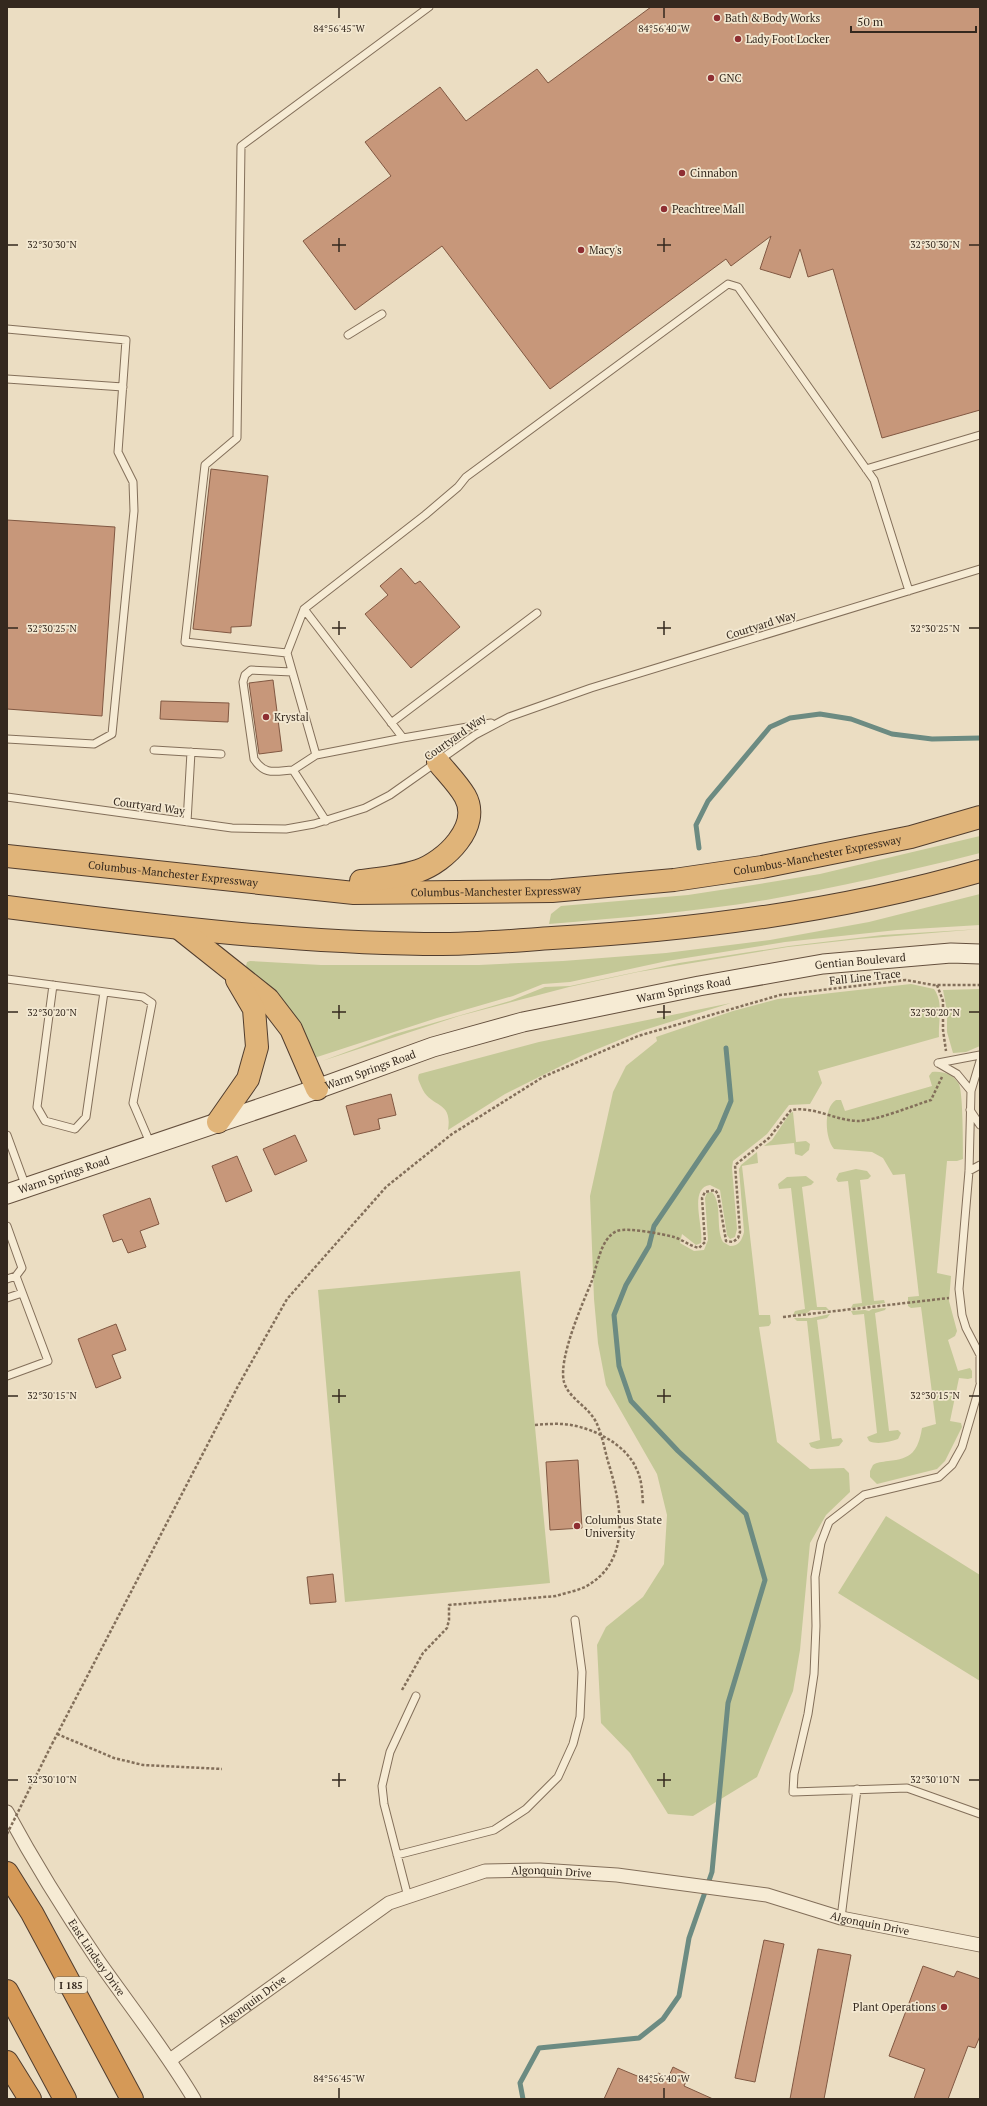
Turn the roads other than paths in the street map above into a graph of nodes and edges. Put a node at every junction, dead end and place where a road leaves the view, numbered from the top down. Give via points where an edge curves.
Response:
1 (429, 7) edge
2 (382, 314) dead end
3 (7, 329) edge
4 (348, 335) dead end
5 (7, 379) edge
6 (123, 387) junction
7 (980, 435) edge
8 (866, 469) junction
9 (980, 569) edge
10 (909, 591) junction
11 (304, 610) junction
12 (537, 612) dead end
13 (287, 653) junction
14 (292, 672) junction
15 (497, 722) junction
16 (391, 723) junction
17 (403, 738) junction
18 (7, 739) edge
19 (154, 750) dead end
20 (191, 752) junction
21 (221, 754) dead end
22 (316, 755) junction
23 (438, 762) junction
24 (293, 770) junction
25 (7, 797) edge
26 (980, 817) edge
27 (326, 821) junction
28 (187, 822) junction
29 (7, 856) edge
30 (980, 871) edge
31 (308, 888) junction
32 (7, 907) edge
33 (180, 929) junction
34 (980, 954) edge
35 (232, 970) junction
36 (7, 979) edge
37 (742, 979) joint
38 (53, 985) junction
39 (104, 992) junction
40 (980, 1055) edge
41 (980, 1061) edge
42 (317, 1089) junction
43 (971, 1091) junction
44 (970, 1110) junction
45 (218, 1122) junction
46 (980, 1125) edge
47 (7, 1135) edge
48 (151, 1145) junction
49 (980, 1165) edge
50 (969, 1171) junction
51 (26, 1187) junction
52 (7, 1194) edge
53 (7, 1226) edge
54 (16, 1276) junction
55 (7, 1279) edge
56 (22, 1293) junction
57 (7, 1298) edge
58 (7, 1376) edge
59 (980, 1382) edge
60 (980, 1385) edge
61 (575, 1620) dead end
62 (416, 1696) dead end
63 (857, 1789) junction
64 (7, 1812) edge
65 (980, 1814) edge
66 (397, 1855) junction
67 (7, 1873) edge
68 (408, 1897) junction
69 (841, 1918) junction
70 (980, 1946) edge
71 (7, 1991) edge
72 (170, 2060) junction
73 (7, 2062) edge
74 (30, 2099) edge
75 (65, 2099) edge
76 (132, 2099) edge
77 (194, 2099) edge

1 - 13 lane via 241,146 236,438 205,465 185,642
2 - 4 lane
3 - 6 lane via 126,340
5 - 6 lane
6 - 18 lane via 118,452 133,482 134,511 112,734 94,744
7 - 8 lane
8 - 10 lane via 874,480
8 - 11 lane via 738,287 728,284 466,477 425,515
9 - 10 lane, Courtyard Way
10 - 15 lane, Courtyard Way via 591,688
11 - 13 lane
11 - 16 lane
12 - 16 lane
13 - 14 lane
14 - 22 lane
14 - 24 lane via 251,670 245,675 243,682 254,759 260,768 269,772
15 - 17 lane
15 - 23 lane, Courtyard Way
16 - 17 lane
17 - 22 lane
19 - 20 lane
20 - 21 lane
20 - 28 lane
22 - 24 lane
23 - 27 lane, Courtyard Way via 390,795 365,808
23 - 31 highway via 466,797 470,819 460,840 439,859 419,870 388,878
24 - 27 lane
25 - 28 lane, Courtyard Way
26 - 31 highway, Columbus-Manchester Expressway via 911,837 762,867 580,890 354,893
27 - 28 lane, Courtyard Way via 259,830
29 - 31 highway, Columbus-Manchester Expressway
30 - 33 highway via 930,886 792,913 704,926 589,936 425,944 300,939
32 - 33 highway
33 - 35 highway
34 - 37 main road, Gentian Boulevard via 951,953 823,964
35 - 42 highway via 268,999 291,1029
35 - 45 highway via 254,1009 257,1047 248,1079
36 - 38 lane
37 - 42 main road, Warm Springs Road via 523,1022 433,1046
38 - 39 lane
38 - 39 lane via 37,1107 45,1121 75,1129 86,1117
39 - 48 lane via 143,997 152,1003 133,1103
40 - 43 lane via 946,1064
41 - 43 lane
42 - 45 main road, Warm Springs Road
43 - 44 lane
44 - 46 lane
44 - 50 lane
45 - 48 main road, Warm Springs Road
47 - 51 lane
48 - 51 main road, Warm Springs Road
49 - 50 lane
50 - 59 lane via 959,1288 966,1328 980,1355
51 - 52 main road, Warm Springs Road
53 - 54 lane via 22,1268
54 - 55 lane
54 - 56 lane
56 - 57 lane
56 - 58 lane via 48,1361
60 - 63 lane via 962,1447 952,1465 939,1477 864,1496 829,1522 821,1543 815,1577 814,1674 794,1774 794,1792
61 - 66 lane via 582,1672 580,1717 573,1744 558,1777 526,1809 494,1830
62 - 66 lane via 390,1752 382,1786
63 - 65 lane via 907,1788
63 - 69 lane
64 - 72 street, East Lindsay Drive via 97,1958
66 - 68 lane
67 - 76 highway, I 185 via 32,1914
68 - 69 street, Algonquin Drive via 485,1871 540,1870 617,1875 766,1895
68 - 72 street, Algonquin Drive via 389,1903
69 - 70 street, Algonquin Drive
71 - 75 highway
72 - 77 street, East Lindsay Drive
73 - 74 highway

